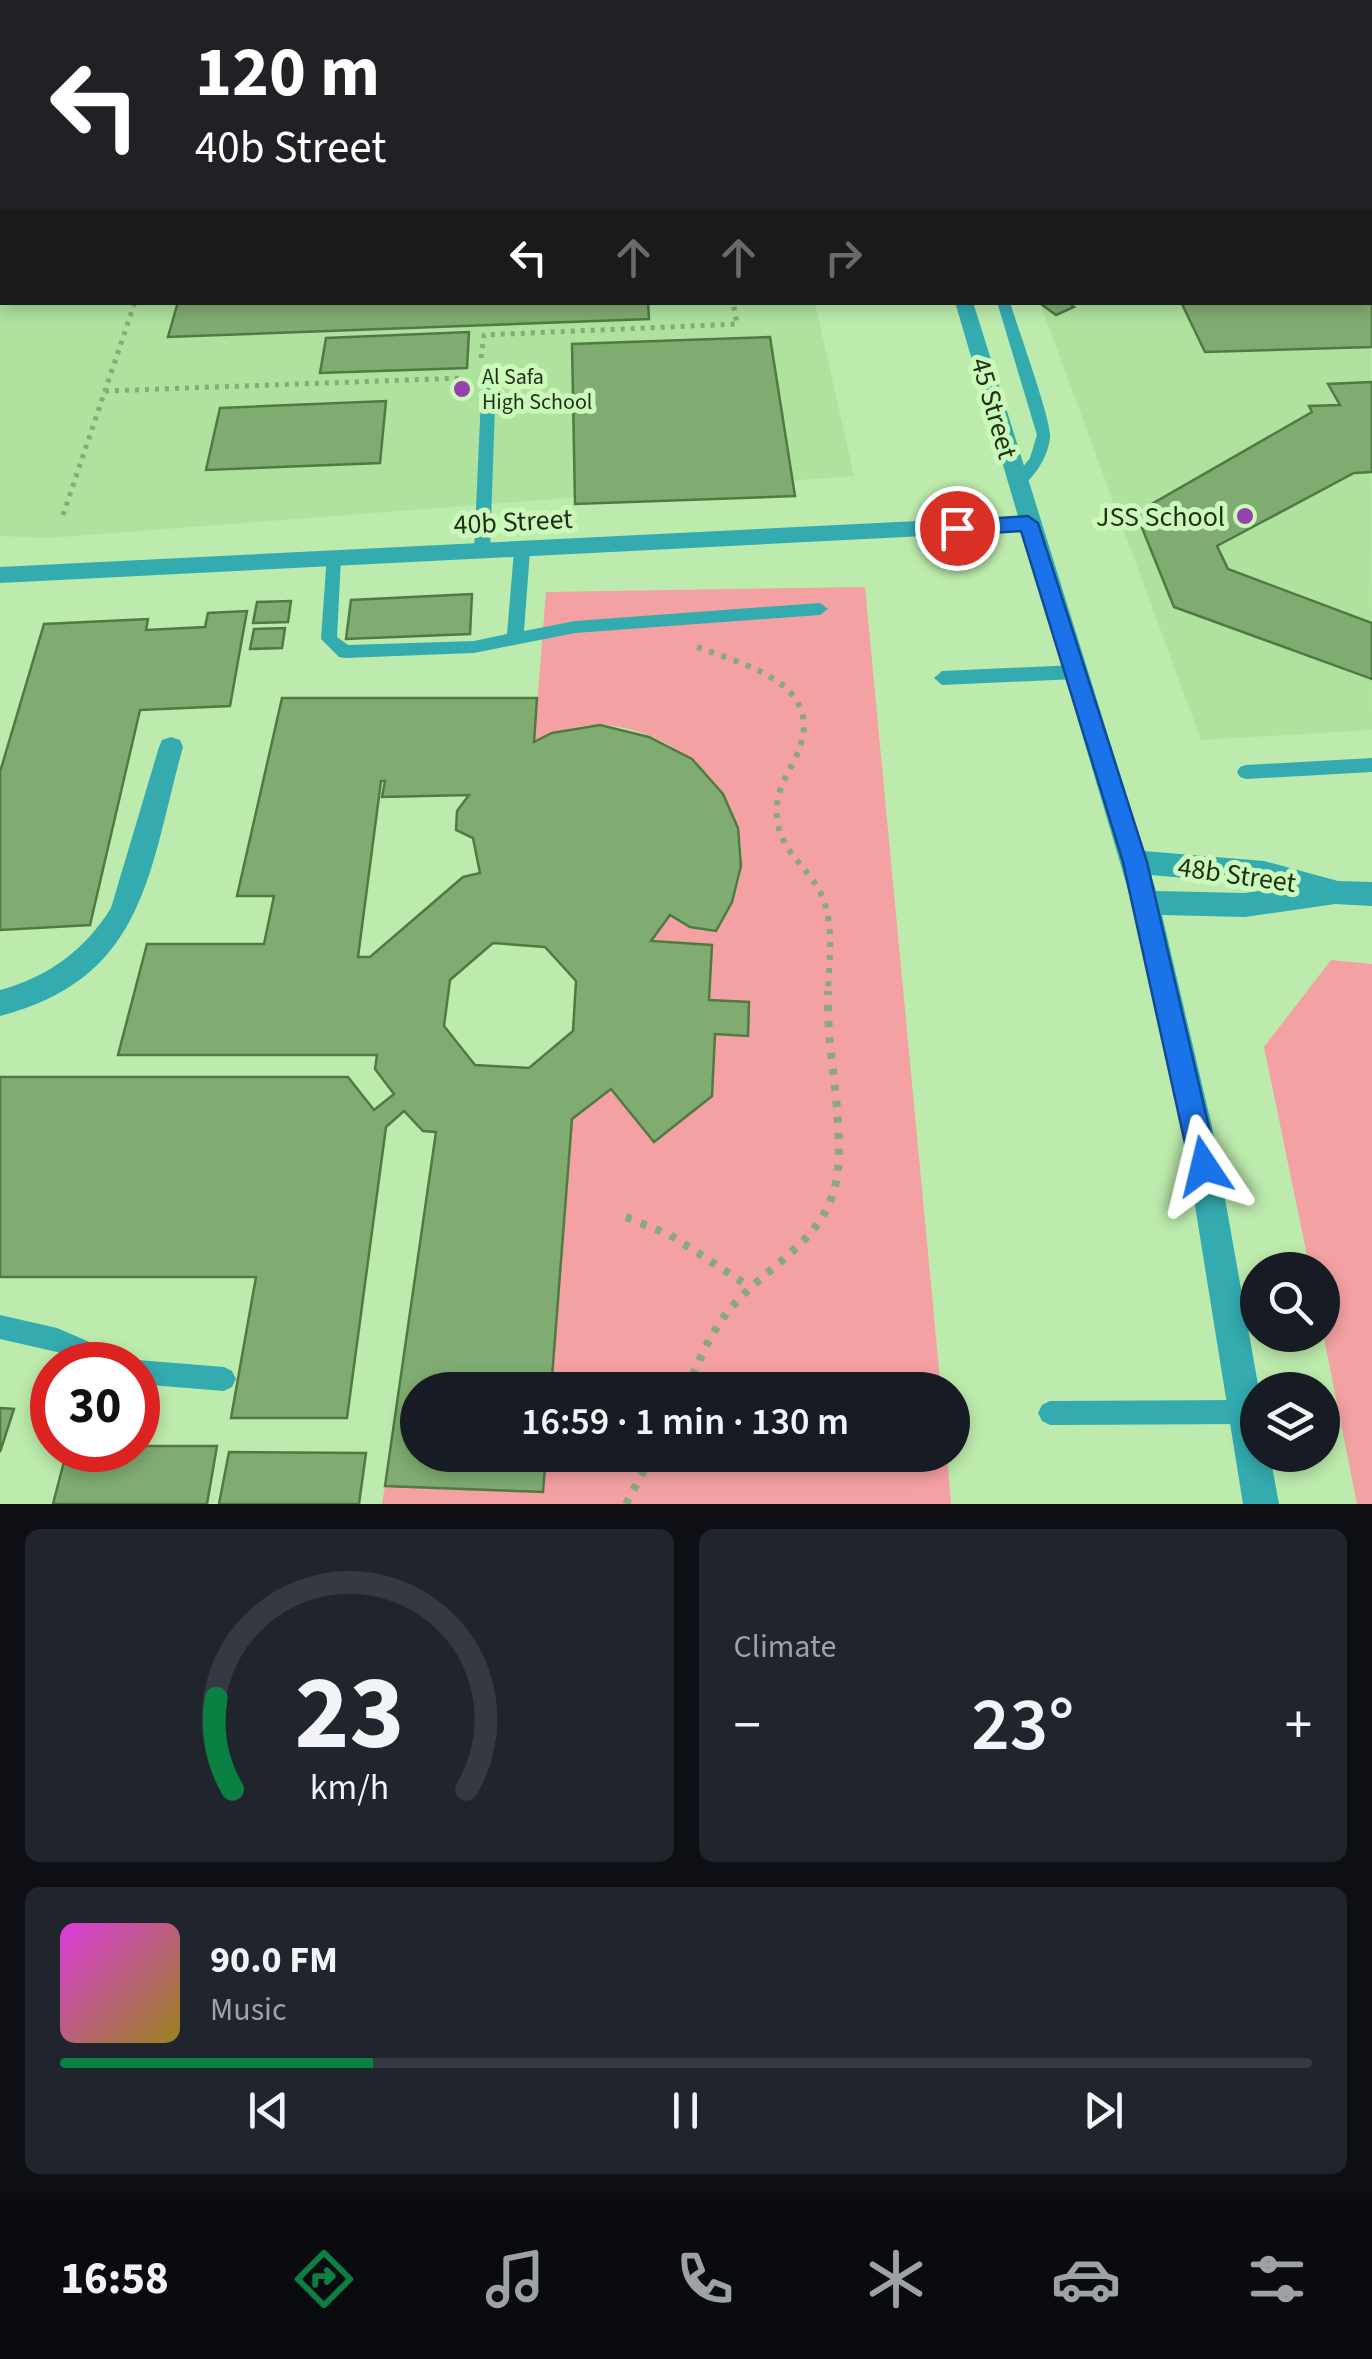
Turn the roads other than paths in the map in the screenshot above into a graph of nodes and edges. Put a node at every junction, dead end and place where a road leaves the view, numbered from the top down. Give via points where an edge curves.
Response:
1 (965, 305) edge
2 (1004, 305) edge
3 (483, 372) road end
4 (1018, 484) junction
5 (1028, 523) junction
6 (522, 550) junction
7 (482, 552) junction
8 (332, 558) junction
9 (0, 575) edge
10 (820, 610) dead end
11 (515, 638) junction
12 (1076, 672) junction
13 (942, 678) dead end
14 (171, 746) dead end
15 (1372, 765) edge
16 (1246, 772) dead end
17 (1135, 862) junction
18 (1338, 892) junction
19 (1372, 894) edge
20 (1146, 903) junction
21 (0, 1002) edge
22 (0, 1327) edge
23 (62, 1342) edge
24 (160, 1374) edge
25 (1240, 1377) edge
26 (224, 1379) dead end
27 (1240, 1412) edge
28 (1050, 1414) dead end
29 (1256, 1472) edge
30 (1261, 1504) edge

1 - 4 street, 45 Street
2 - 4 lane via 1044,435 1037,459
3 - 7 lane
4 - 5 street, 45 Street
5 - 6 street, 40b Street
5 - 12 street, 45 Street
6 - 7 street, 40b Street
6 - 11 lane
7 - 8 street, 40b Street
8 - 9 street, 40b Street
8 - 11 lane via 329,639 345,652 474,647
10 - 11 lane via 575,627
12 - 13 lane
12 - 17 street, 45 Street
14 - 21 street via 112,934 64,977
15 - 16 lane
17 - 18 street, 48b Street via 1264,873
17 - 20 street, 45 Street
18 - 19 street, 48b Street
18 - 20 street, 48b Street via 1244,905
20 - 25 street, 45 Street via 1198,1131
22 - 23 lane
24 - 26 lane
27 - 28 lane
29 - 30 street, 45 Street

